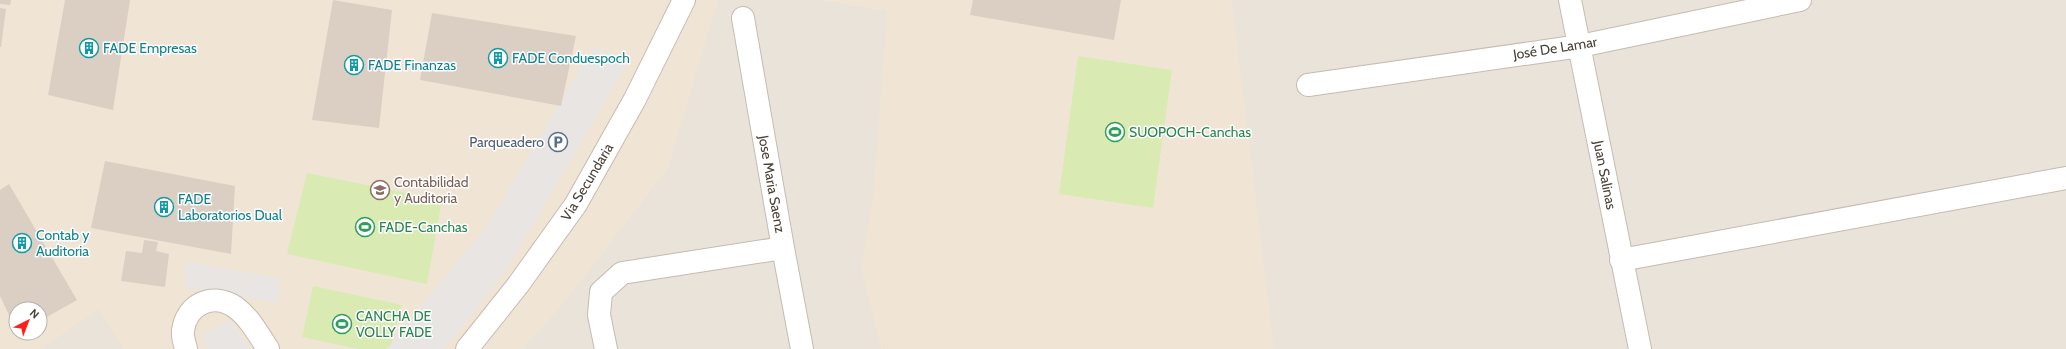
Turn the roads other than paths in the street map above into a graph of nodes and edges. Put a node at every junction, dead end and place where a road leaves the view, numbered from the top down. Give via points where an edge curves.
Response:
1 (684, 0) edge
2 (1570, 0) edge
3 (1800, 0) edge
4 (743, 18) dead end
5 (1580, 46) junction
6 (1308, 85) dead end
7 (2066, 178) edge
8 (783, 248) junction
9 (1621, 260) junction
10 (186, 349) edge
11 (268, 349) edge
12 (467, 349) edge
13 (606, 349) edge
14 (802, 349) edge
15 (1640, 349) edge

1 - 12 street, Via Secundaria via 635,99 576,204 518,285
2 - 5 street, Juan Salinas
3 - 5 street, José De Lamar
4 - 8 street, Jose Maria Saenz
5 - 6 street, José De Lamar
5 - 9 street, Juan Salinas
7 - 9 street
8 - 13 street via 622,273 601,292 599,315
8 - 14 street, Jose Maria Saenz
9 - 15 street, Juan Salinas
10 - 11 street via 182,332 187,315 201,302 217,299 236,307 251,323

